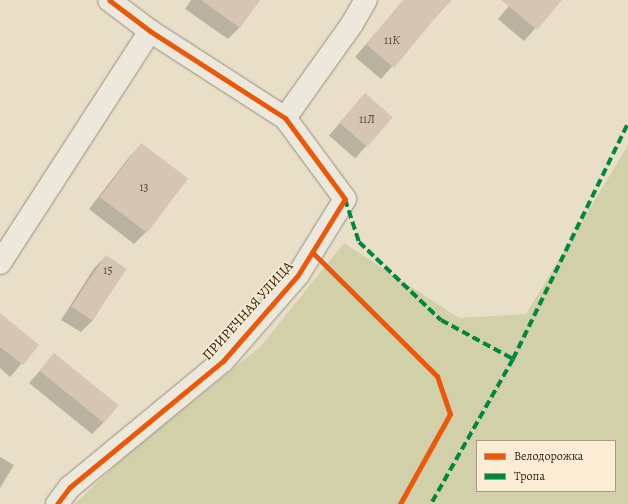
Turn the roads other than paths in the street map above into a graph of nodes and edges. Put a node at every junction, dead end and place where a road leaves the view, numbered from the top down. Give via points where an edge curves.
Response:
1 (109, 0) edge
2 (366, 0) edge
3 (150, 31) junction
4 (285, 118) junction
5 (0, 263) edge
6 (57, 504) edge

1 - 3 street
2 - 4 street via 352,24
3 - 4 street
3 - 5 street
4 - 6 street, ПРИРЕЧНАЯ УЛИЦА via 345,199 298,275 223,361 70,487

